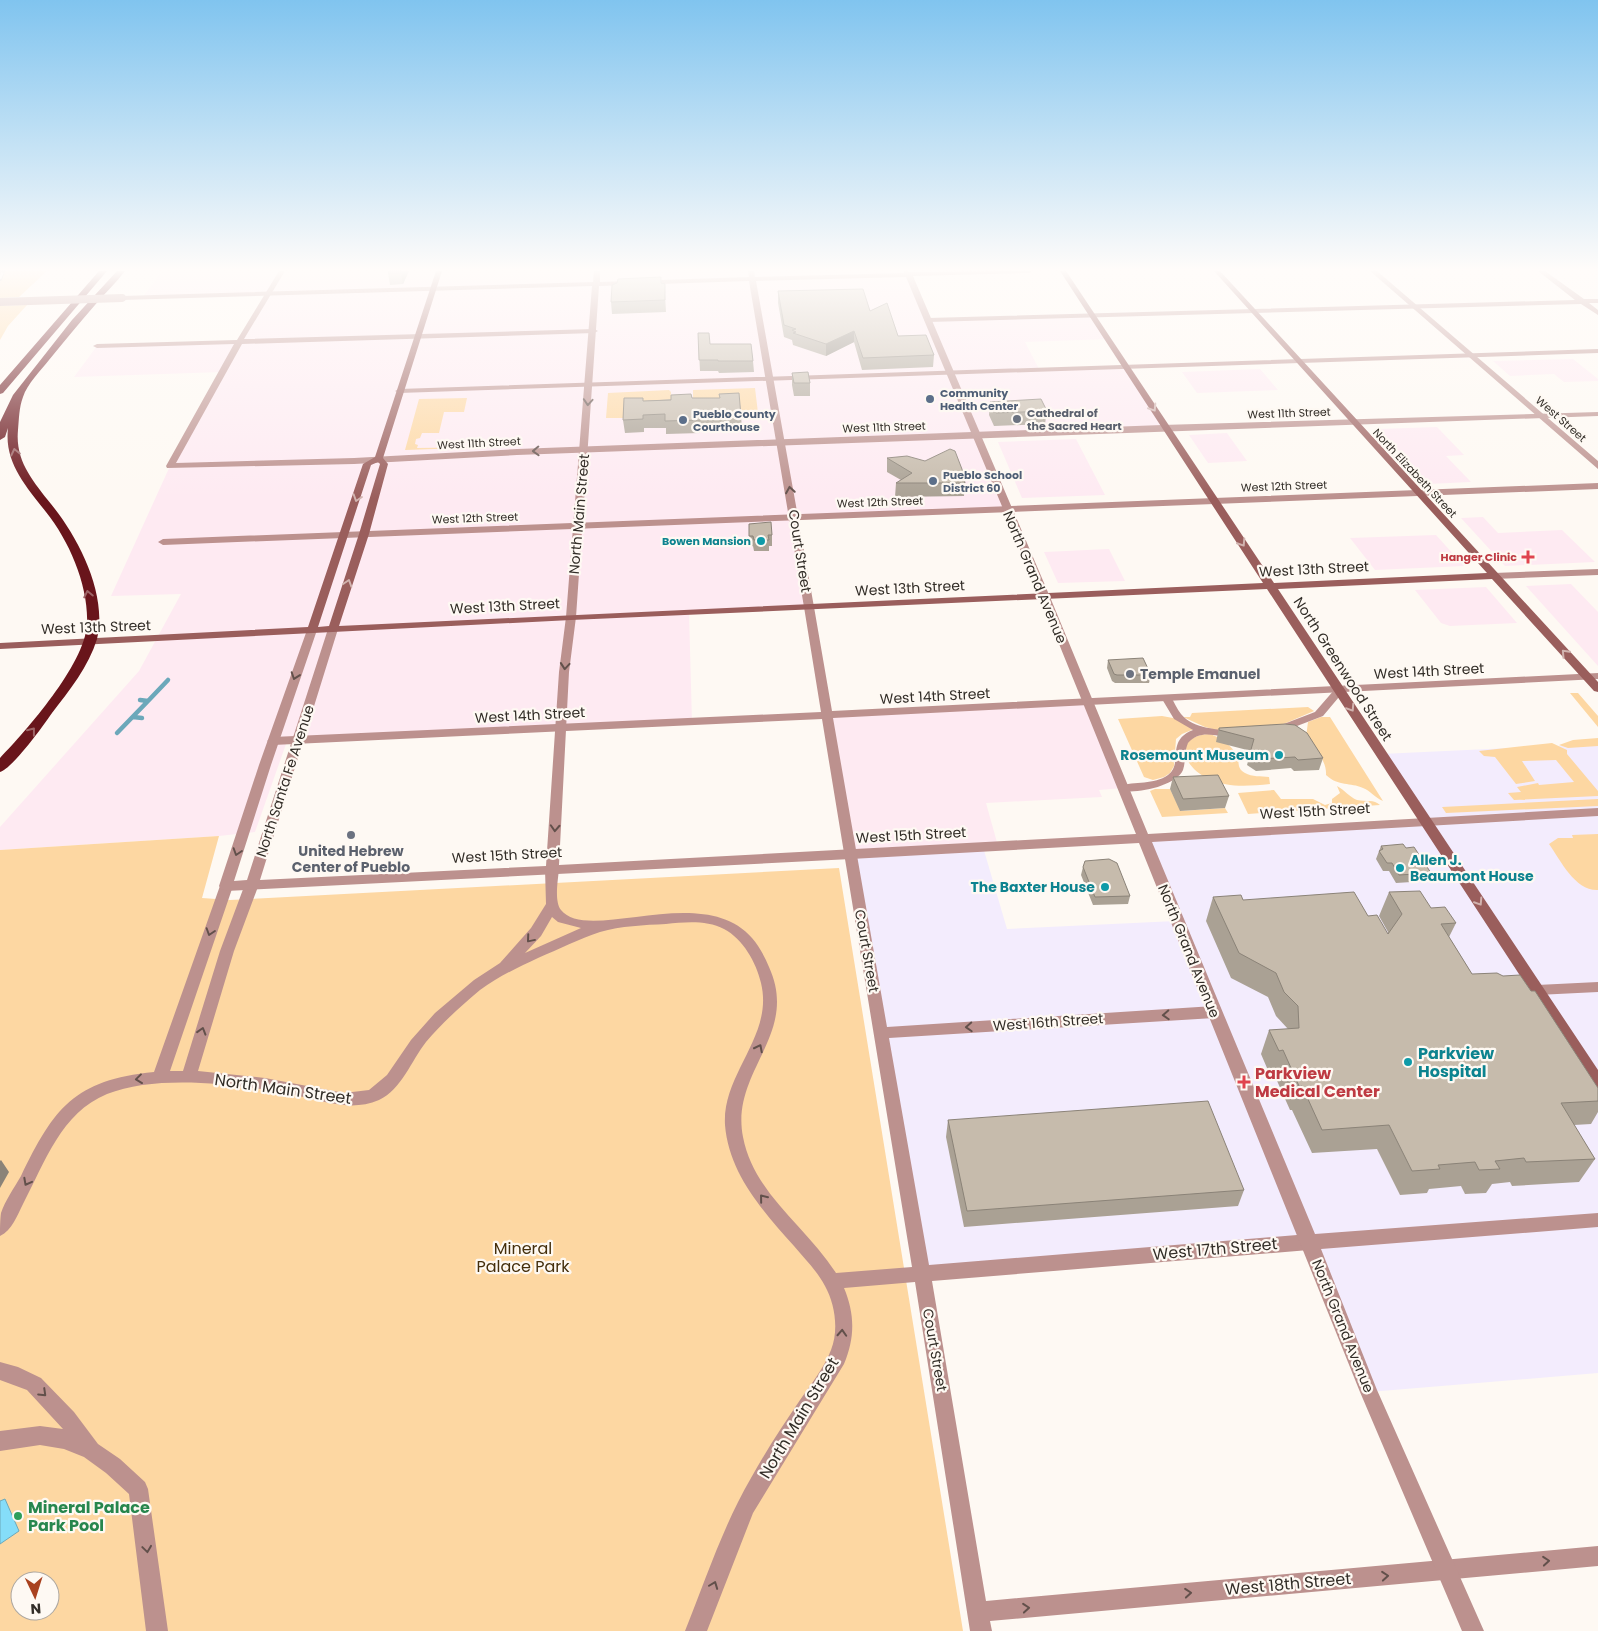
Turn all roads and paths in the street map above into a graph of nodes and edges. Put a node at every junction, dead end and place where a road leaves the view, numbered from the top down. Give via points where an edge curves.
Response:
1 (38, 347) edge
2 (56, 347) edge
3 (236, 347) edge
4 (414, 347) edge
5 (593, 347) edge
6 (765, 347) edge
7 (940, 347) edge
8 (1113, 347) edge
9 (1287, 347) edge
10 (1461, 347) edge
11 (1598, 351) edge
12 (1469, 354) junction
13 (1299, 360) junction
14 (1126, 367) junction
15 (951, 372) junction
16 (771, 379) junction
17 (589, 385) junction
18 (399, 391) junction
19 (0, 392) edge
20 (18, 395) junction
21 (1598, 414) edge
22 (1540, 416) junction
23 (1354, 423) junction
24 (1166, 428) junction
25 (977, 435) junction
26 (0, 437) edge
27 (782, 442) junction
28 (584, 450) junction
29 (379, 458) junction
30 (1598, 466) edge
31 (1598, 486) edge
32 (1418, 492) junction
33 (1214, 499) junction
34 (1006, 508) junction
35 (794, 516) junction
36 (578, 526) junction
37 (345, 534) junction
38 (364, 534) junction
39 (162, 542) dead end
40 (1598, 572) edge
41 (1494, 576) junction
42 (1270, 586) junction
43 (1045, 597) junction
44 (809, 607) junction
45 (571, 618) junction
46 (333, 629) junction
47 (312, 630) junction
48 (0, 638) edge
49 (90, 638) junction
50 (0, 646) edge
51 (1592, 677) edge
52 (1598, 689) edge
53 (1339, 690) junction
54 (1167, 699) junction
55 (1088, 703) junction
56 (827, 716) junction
57 (560, 729) junction
58 (1204, 730) junction
59 (1269, 731) edge
60 (1242, 735) edge
61 (299, 740) junction
62 (273, 741) junction
63 (0, 768) edge
64 (1123, 788) junction
65 (1598, 812) edge
66 (1425, 821) junction
67 (1144, 838) junction
68 (851, 855) junction
69 (552, 870) junction
70 (252, 884) junction
71 (226, 886) junction
72 (552, 906) junction
73 (604, 926) junction
74 (503, 968) junction
75 (1598, 987) edge
76 (1537, 990) junction
77 (1214, 1012) junction
78 (882, 1033) junction
79 (160, 1077) junction
80 (188, 1078) junction
81 (1598, 1083) edge
82 (1598, 1220) edge
83 (0, 1230) edge
84 (1309, 1242) junction
85 (922, 1273) junction
86 (832, 1281) junction
87 (0, 1371) edge
88 (0, 1441) edge
89 (91, 1451) junction
90 (1598, 1556) edge
91 (1448, 1570) junction
92 (979, 1622) edge
93 (157, 1631) edge
94 (696, 1631) edge
95 (1473, 1631) edge

1 - 19 highway
2 - 20 highway
3 - 29 street, West 11th Street via 170,466
4 - 18 main road, North Santa Fe Avenue
5 - 17 street, North Main Street
6 - 16 street, Court Street
7 - 15 street, North Grand Avenue
8 - 14 main road, North Greenwood Street
9 - 13 main road, North Elizabeth Street
10 - 12 street, West Street
11 - 12 street
12 - 13 street
12 - 22 street, West Street
13 - 14 street
13 - 23 main road, North Elizabeth Street
14 - 15 street
14 -> 24 main road, North Greenwood Street
15 - 16 street
15 - 25 street, North Grand Avenue
16 - 17 street
16 - 27 street, Court Street
17 - 18 street
17 -> 28 street, North Main Street
18 - 29 main road, North Santa Fe Avenue
20 - 26 highway
49 -> 20 highway via 93,626 90,598 72,544 26,480 16,460 12,441
21 - 22 street, West 11th Street
22 - 23 street, West 11th Street
22 - 30 street, West Street
23 - 24 street, West 11th Street
23 - 32 main road, North Elizabeth Street
24 - 25 street, West 11th Street
24 - 33 main road, North Greenwood Street
25 - 27 street, West 11th Street
25 - 34 street, North Grand Avenue
27 - 28 street, West 11th Street
35 -> 27 street, Court Street
28 -> 29 street, West 11th Street
28 - 36 street, North Main Street
29 -> 37 main road, North Santa Fe Avenue via 368,464
29 - 38 main road, North Santa Fe Avenue via 384,464
31 - 32 street, West 12th Street
32 - 33 street, West 12th Street
32 - 41 main road, North Elizabeth Street
33 - 34 street, West 12th Street
33 -> 42 main road, North Greenwood Street
34 - 35 street, West 12th Street
34 - 43 street, North Grand Avenue
35 - 36 street, West 12th Street
35 - 44 street, Court Street
36 - 38 street, West 12th Street
36 - 45 street, North Main Street
37 - 38 street, West 12th Street
37 - 39 street, West 12th Street
37 - 47 main road, North Santa Fe Avenue
46 -> 38 main road, North Santa Fe Avenue
40 - 41 street, West 13th Street
41 - 42 main road, West 13th Street
51 -> 41 main road, North Elizabeth Street
42 - 43 main road, West 13th Street
42 - 53 main road, North Greenwood Street
43 - 44 main road, West 13th Street
43 - 55 street, North Grand Avenue
44 - 45 main road, West 13th Street
44 - 56 street, Court Street
45 - 46 main road, West 13th Street
45 -> 57 street, North Main Street
46 - 47 main road, West 13th Street
46 - 61 street, North Santa Fe Avenue
47 - 49 main road, West 13th Street via 179,638
47 -> 62 street, North Santa Fe Avenue
48 - 49 main road, West 13th Street
49 - 50 main road, West 13th Street
63 -> 49 highway via 48,712
51 - 52 main road, North Elizabeth Street
51 - 53 street, West 14th Street
53 - 54 street, West 14th Street
53 - 59 street via 1319,714
53 -> 66 main road, North Greenwood Street
54 - 55 street, West 14th Street
54 - 58 street via 1178,717
55 - 56 street, West 14th Street
55 - 64 street, North Grand Avenue
56 - 57 street, West 14th Street
56 - 68 street, Court Street
57 - 61 street, West 14th Street
57 -> 69 street, North Main Street
58 - 60 street
58 - 64 street via 1186,738 1182,744 1181,763 1174,776 1164,781
61 - 62 street, West 14th Street
61 - 70 street, North Santa Fe Avenue
62 -> 71 street, North Santa Fe Avenue
64 - 67 street, North Grand Avenue
65 - 66 street, West 15th Street
66 - 67 street, West 15th Street
66 -> 76 main road, North Greenwood Street
67 - 68 street, West 15th Street
67 - 77 street, North Grand Avenue
68 - 69 street, West 15th Street
68 - 78 street, Court Street
69 - 70 street, West 15th Street
69 - 72 street, North Main Street
70 - 71 street, West 15th Street
80 -> 70 street, North Santa Fe Avenue via 227,951
71 -> 79 street, North Santa Fe Avenue
72 - 73 street, North Main Street via 555,914 569,922
72 -> 74 street, North Main Street via 536,932
73 - 74 street, North Main Street
86 -> 73 street, North Main Street via 761,1197 750,1180 737,1147 734,1102 766,1034 771,1007 768,982 747,940 724,922 702,918 634,921
74 - 80 street, North Main Street via 437,1020 377,1094 358,1099 342,1098 266,1085
75 - 76 street
76 - 81 main road, North Greenwood Street
77 -> 78 street, West 16th Street
77 - 84 street, North Grand Avenue
78 - 85 street, Court Street
79 - 80 street
79 -> 83 street via 114,1084 94,1091 67,1112 55,1128
82 - 84 street, West 17th Street
84 - 85 street, West 17th Street
84 - 91 street, North Grand Avenue via 1355,1360
85 - 86 street, West 17th Street
85 - 92 street, Court Street
94 -> 86 street, North Main Street via 746,1507 837,1355 843,1328 841,1306
87 -> 89 street via 34,1384
88 - 89 street via 43,1436 64,1439
89 -> 93 street via 138,1489
91 -> 90 street, West 18th Street
92 -> 91 street, West 18th Street
91 - 95 street, North Grand Avenue

